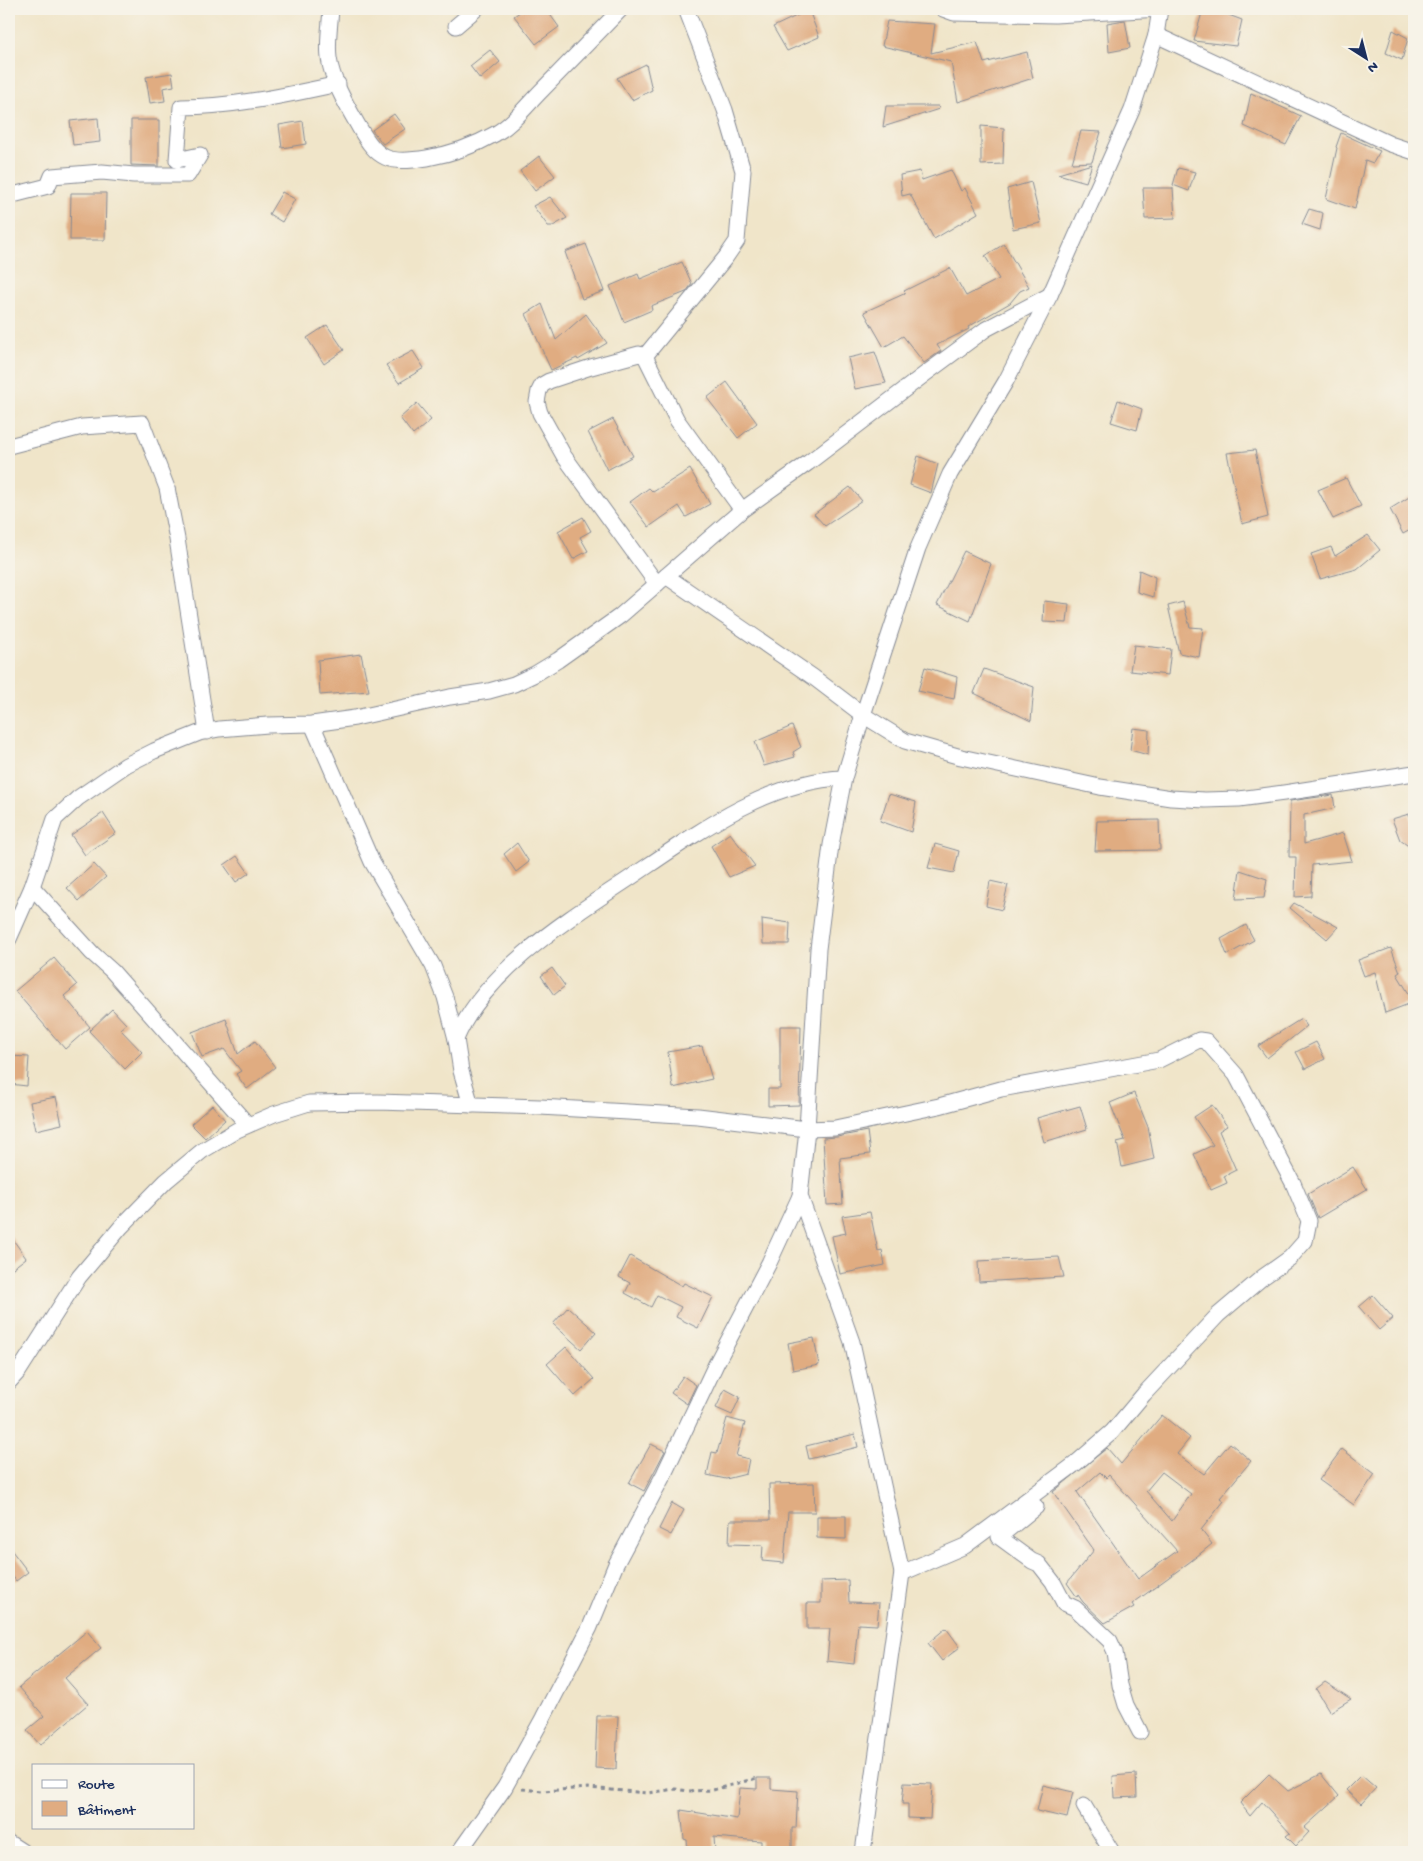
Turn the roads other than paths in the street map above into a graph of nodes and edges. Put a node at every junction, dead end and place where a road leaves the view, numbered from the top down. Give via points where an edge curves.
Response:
1 (331, 9) edge
2 (476, 9) edge
3 (621, 9) edge
4 (686, 9) edge
5 (943, 9) edge
6 (1160, 9) edge
7 (456, 26) dead end
8 (1156, 35) junction
9 (338, 84) junction
10 (1414, 152) edge
11 (9, 196) edge
12 (1050, 295) junction
13 (645, 356) junction
14 (9, 446) edge
15 (742, 510) junction
16 (661, 580) junction
17 (863, 715) junction
18 (312, 724) junction
19 (207, 732) junction
20 (1414, 773) edge
21 (844, 778) junction
22 (32, 887) junction
23 (9, 939) edge
24 (456, 1039) junction
25 (471, 1105) junction
26 (248, 1125) junction
27 (807, 1129) junction
28 (800, 1196) junction
29 (9, 1382) edge
30 (1028, 1500) junction
31 (902, 1573) junction
32 (1140, 1732) dead end
33 (1084, 1806) dead end
34 (9, 1843) edge
35 (23, 1852) edge
36 (459, 1852) edge
37 (863, 1852) edge
38 (1112, 1852) edge

1 - 9 street via 329,56 332,76
2 - 7 street
3 - 9 street via 518,115 496,133 472,146 438,156 405,161 388,159 376,152 352,115
4 - 13 street via 725,110 743,171 737,241
5 - 6 street via 954,13 1055,15
6 - 8 street
8 - 10 street via 1381,140
8 - 12 street via 1132,110
9 - 11 street via 252,101 181,107 177,160 200,155 188,175 102,172 52,176 48,186
12 - 15 street via 986,329
12 - 17 street via 1006,381 950,474 918,548
13 - 15 street via 677,420
13 - 16 street via 627,357 549,381 542,385 537,402 564,456
14 - 19 street via 82,427 142,423 167,488
15 - 16 street
16 - 17 street via 812,677
16 - 18 street via 620,616 558,660 514,684
17 - 20 street via 905,741 961,757 1091,785 1171,798 1239,799
17 - 21 street
18 - 19 street
18 - 24 street via 372,862 433,966
19 - 22 street via 181,739 126,765 61,812 55,820
21 - 24 street via 823,778 776,793 700,831 562,924 511,966 491,986
21 - 27 street via 830,844 818,949
22 - 23 street
22 - 26 street via 92,954 112,971
24 - 25 street
25 - 26 street via 309,1103
25 - 27 street via 698,1116
26 - 29 street via 202,1151 166,1181 121,1227 79,1278
27 - 28 street
27 - 30 street via 835,1128 1002,1089 1159,1060 1199,1040 1206,1041 1236,1075 1309,1221 1305,1241 1290,1258 1218,1316 1112,1432
28 - 31 street via 852,1342
28 - 36 street via 664,1474 616,1564 590,1627 505,1787
30 - 31 street via 965,1546
30 - 32 street via 1036,1507 999,1537 1039,1564 1064,1603 1075,1608 1110,1640 1126,1706
31 - 37 street
33 - 38 street
34 - 35 street

